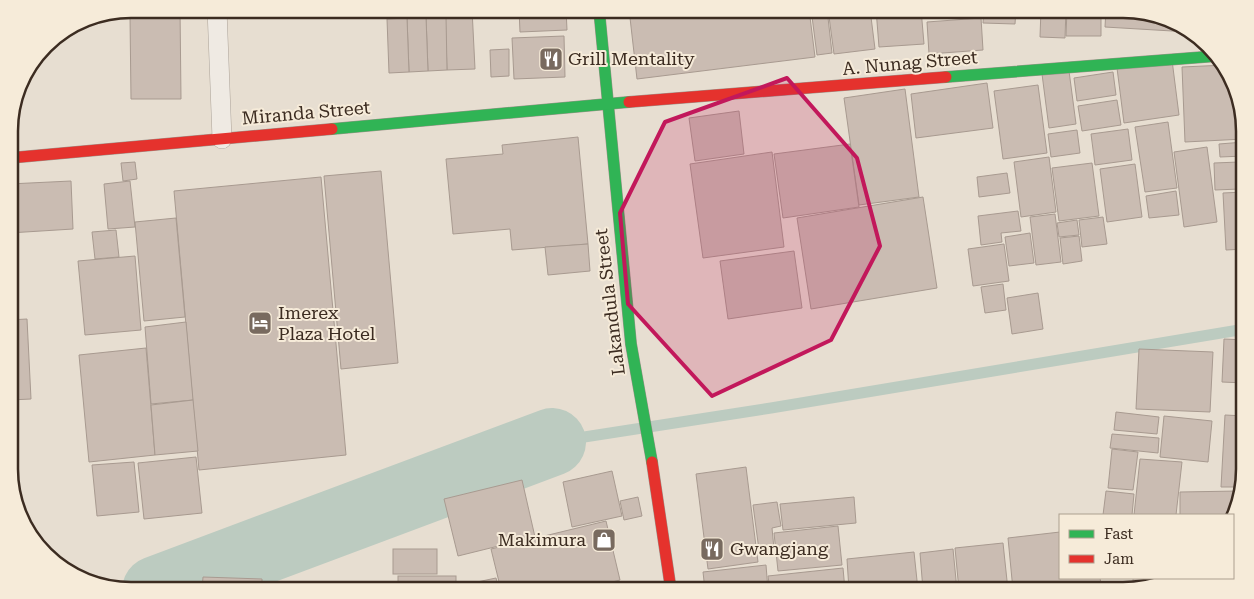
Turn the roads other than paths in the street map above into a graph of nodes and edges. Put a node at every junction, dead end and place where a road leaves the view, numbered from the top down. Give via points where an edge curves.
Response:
1 (217, 17) edge
2 (600, 17) edge
3 (1209, 57) edge
4 (606, 104) junction
5 (222, 138) junction
6 (18, 157) edge
7 (669, 581) edge

1 - 5 lane
2 - 4 main road, Lakandula Street
3 - 4 main road, A. Nunag Street
4 - 5 main road, Miranda Street
4 - 7 main road, Lakandula Street via 631,344
5 - 6 main road, Miranda Street

